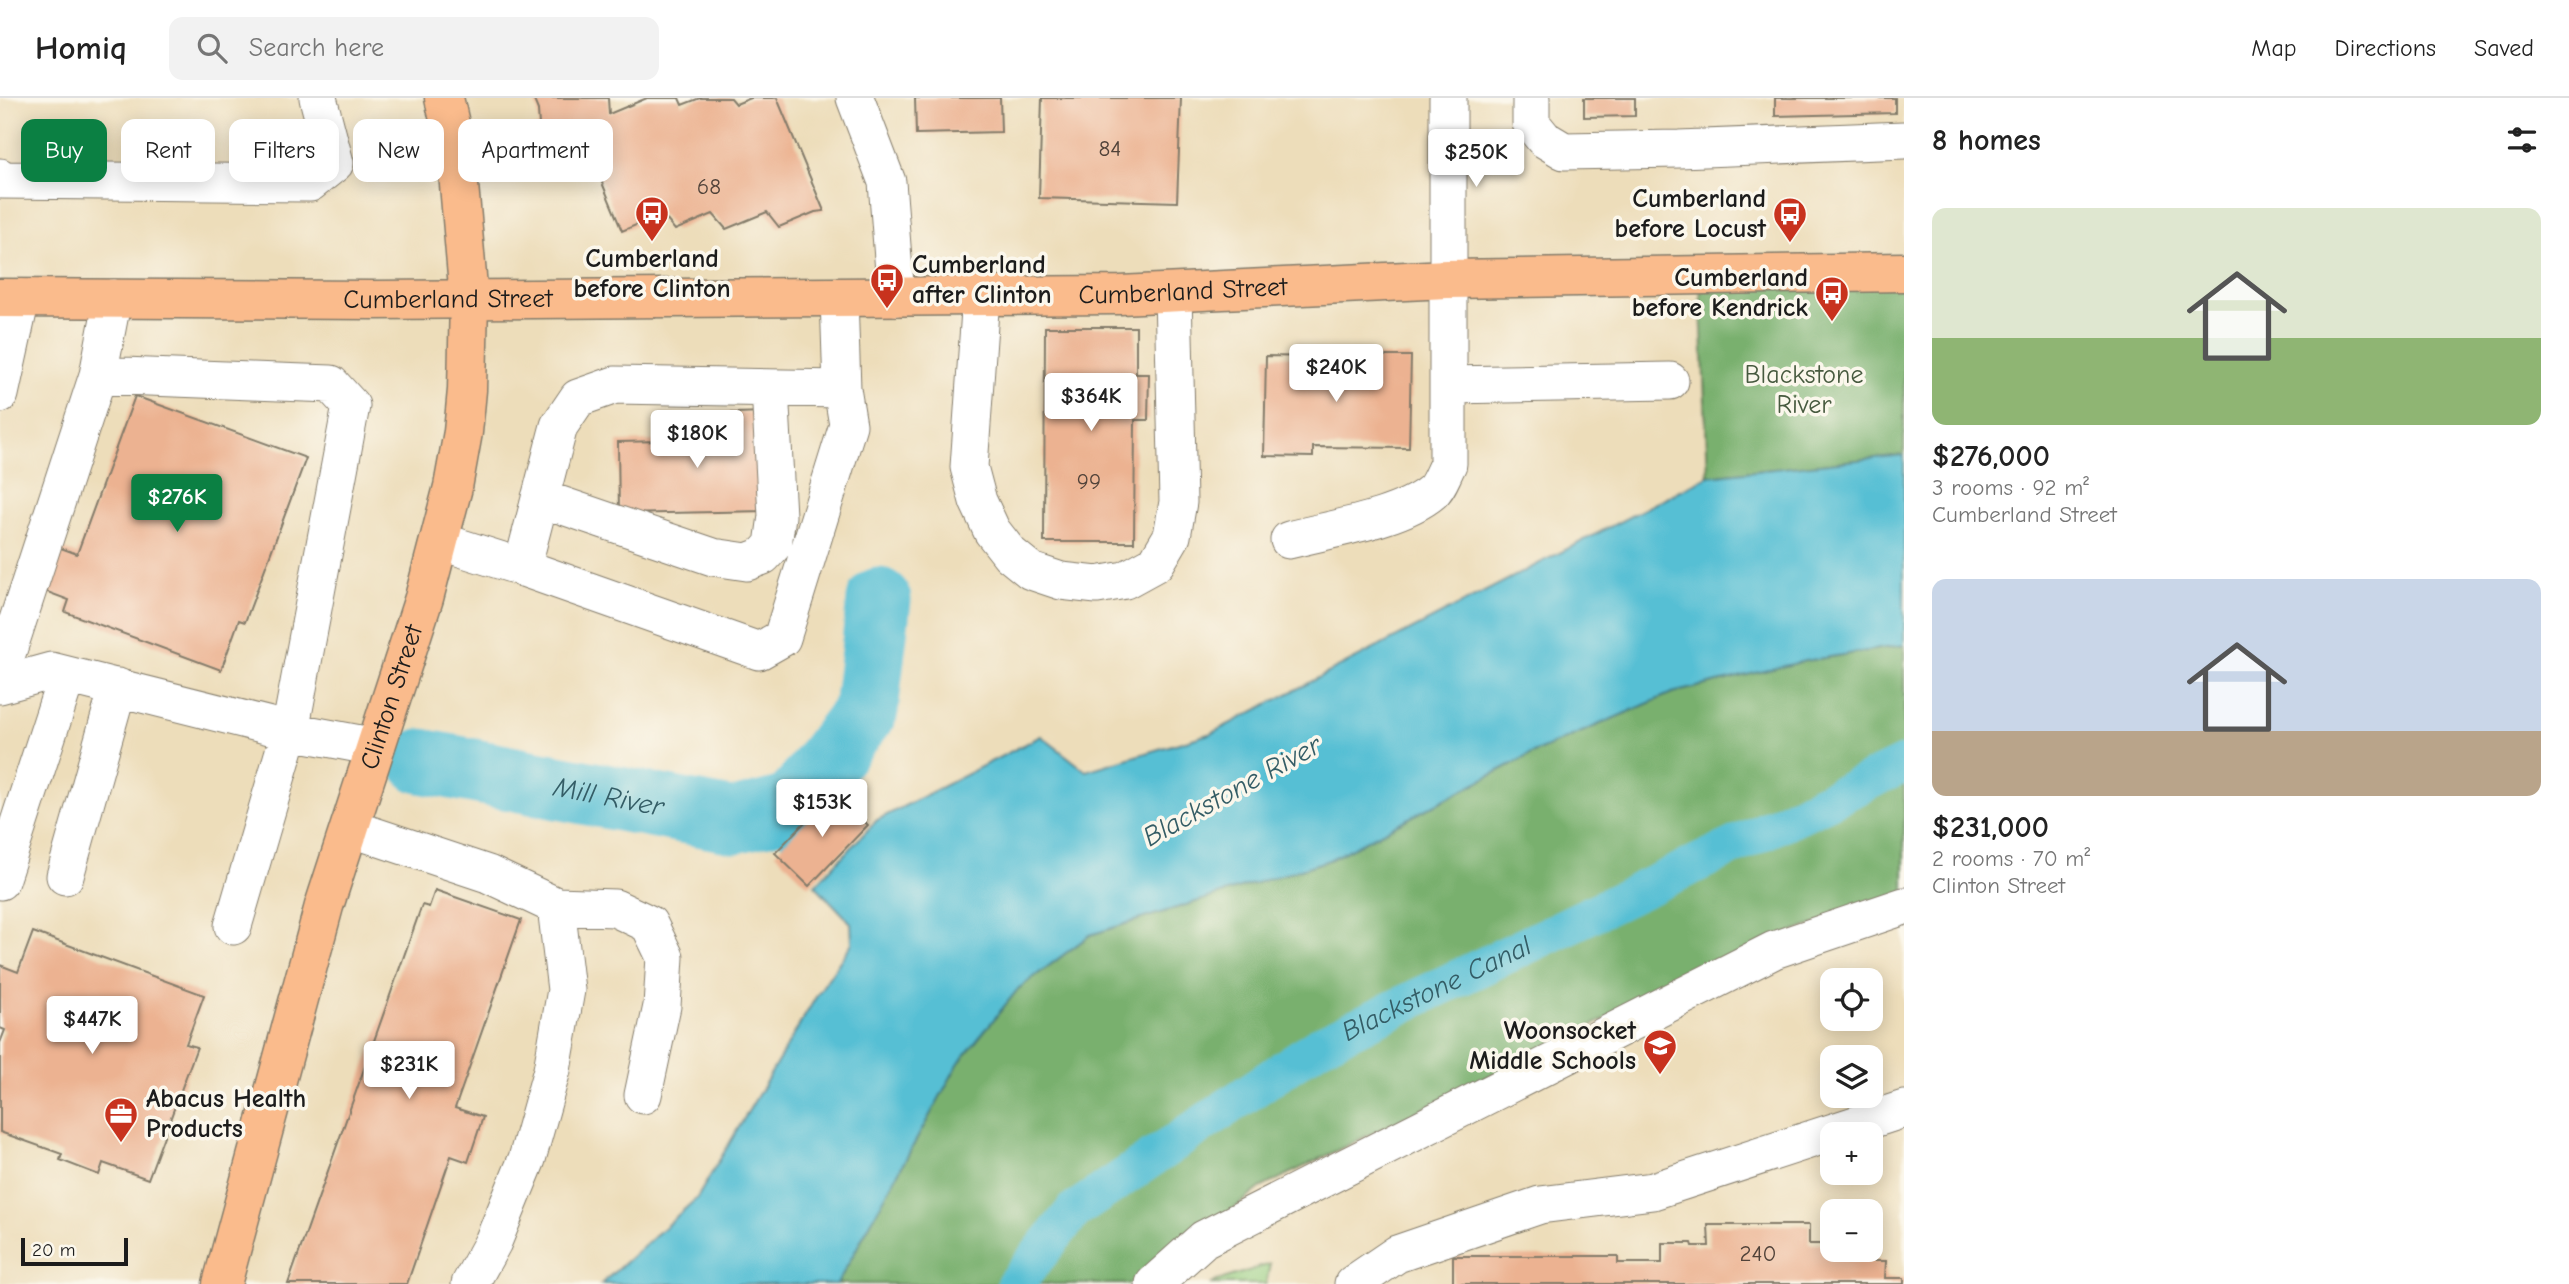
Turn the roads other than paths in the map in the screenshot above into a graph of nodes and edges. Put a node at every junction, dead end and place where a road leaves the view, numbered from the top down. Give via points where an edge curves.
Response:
1 (318, 98) edge
2 (444, 98) edge
3 (855, 98) edge
4 (1448, 98) edge
5 (1531, 98) edge
6 (1904, 140) edge
7 (0, 177) edge
8 (1904, 272) edge
9 (1447, 279) junction
10 (1173, 293) junction
11 (981, 296) junction
12 (839, 297) junction
13 (896, 297) junction
14 (10, 298) edge
15 (113, 298) junction
16 (469, 299) junction
17 (96, 381) junction
18 (1670, 381) dead end
19 (1448, 385) junction
20 (770, 388) junction
21 (842, 389) junction
22 (0, 394) edge
23 (540, 498) junction
24 (1289, 540) dead end
25 (439, 541) junction
26 (522, 568) junction
27 (0, 675) edge
28 (67, 675) junction
29 (0, 685) edge
30 (118, 687) junction
31 (290, 731) junction
32 (376, 747) junction
33 (350, 828) junction
34 (65, 876) dead end
35 (0, 881) edge
36 (556, 906) junction
37 (1904, 906) edge
38 (233, 926) dead end
39 (643, 1095) dead end
40 (1904, 1109) edge
41 (222, 1284) edge
42 (470, 1284) edge
43 (1154, 1284) edge
44 (1353, 1284) edge

1 - 7 street via 335,163 310,183
2 - 16 main road, Clinton Street via 456,150
3 - 13 street via 887,182
4 - 9 street
5 - 6 street via 1531,122 1544,139 1564,151
8 - 9 main road, Cumberland Street
9 - 10 main road, Cumberland Street
9 - 19 street
10 - 11 main road, Cumberland Street
10 - 11 street via 1178,502 1172,536 1156,563 1125,580 1097,585 1061,581 1031,571 992,531 978,500 969,467
11 - 13 main road, Cumberland Street
12 - 13 main road, Cumberland Street
12 - 16 main road, Cumberland Street
12 - 21 street
14 - 15 main road, Cumberland Street
14 - 22 street
15 - 16 main road, Cumberland Street
15 - 17 street
16 - 25 main road, Clinton Street via 463,432
17 - 27 street
17 - 31 street via 331,384 351,406
18 - 19 street
19 - 24 street via 1448,464 1435,490 1391,514
20 - 21 street
20 - 23 street via 615,386 578,398 559,426
20 - 23 street via 777,516 773,545 763,556 747,562 713,557
21 - 26 street via 848,425 782,638 759,651
23 - 26 street
25 - 26 street
25 - 32 main road, Clinton Street
28 - 29 street via 51,671
28 - 30 street
28 - 35 street
30 - 31 street
30 - 34 street
31 - 32 street
31 - 38 street
32 - 33 main road, Clinton Street
33 - 36 street via 488,874
33 - 41 main road, Clinton Street via 324,906
36 - 39 street via 615,908 649,924 665,957 662,1006
36 - 42 street via 565,990 552,1070 527,1159 493,1242
37 - 43 street via 1774,950 1205,1239
40 - 44 street via 1653,1191 1540,1205 1397,1254

